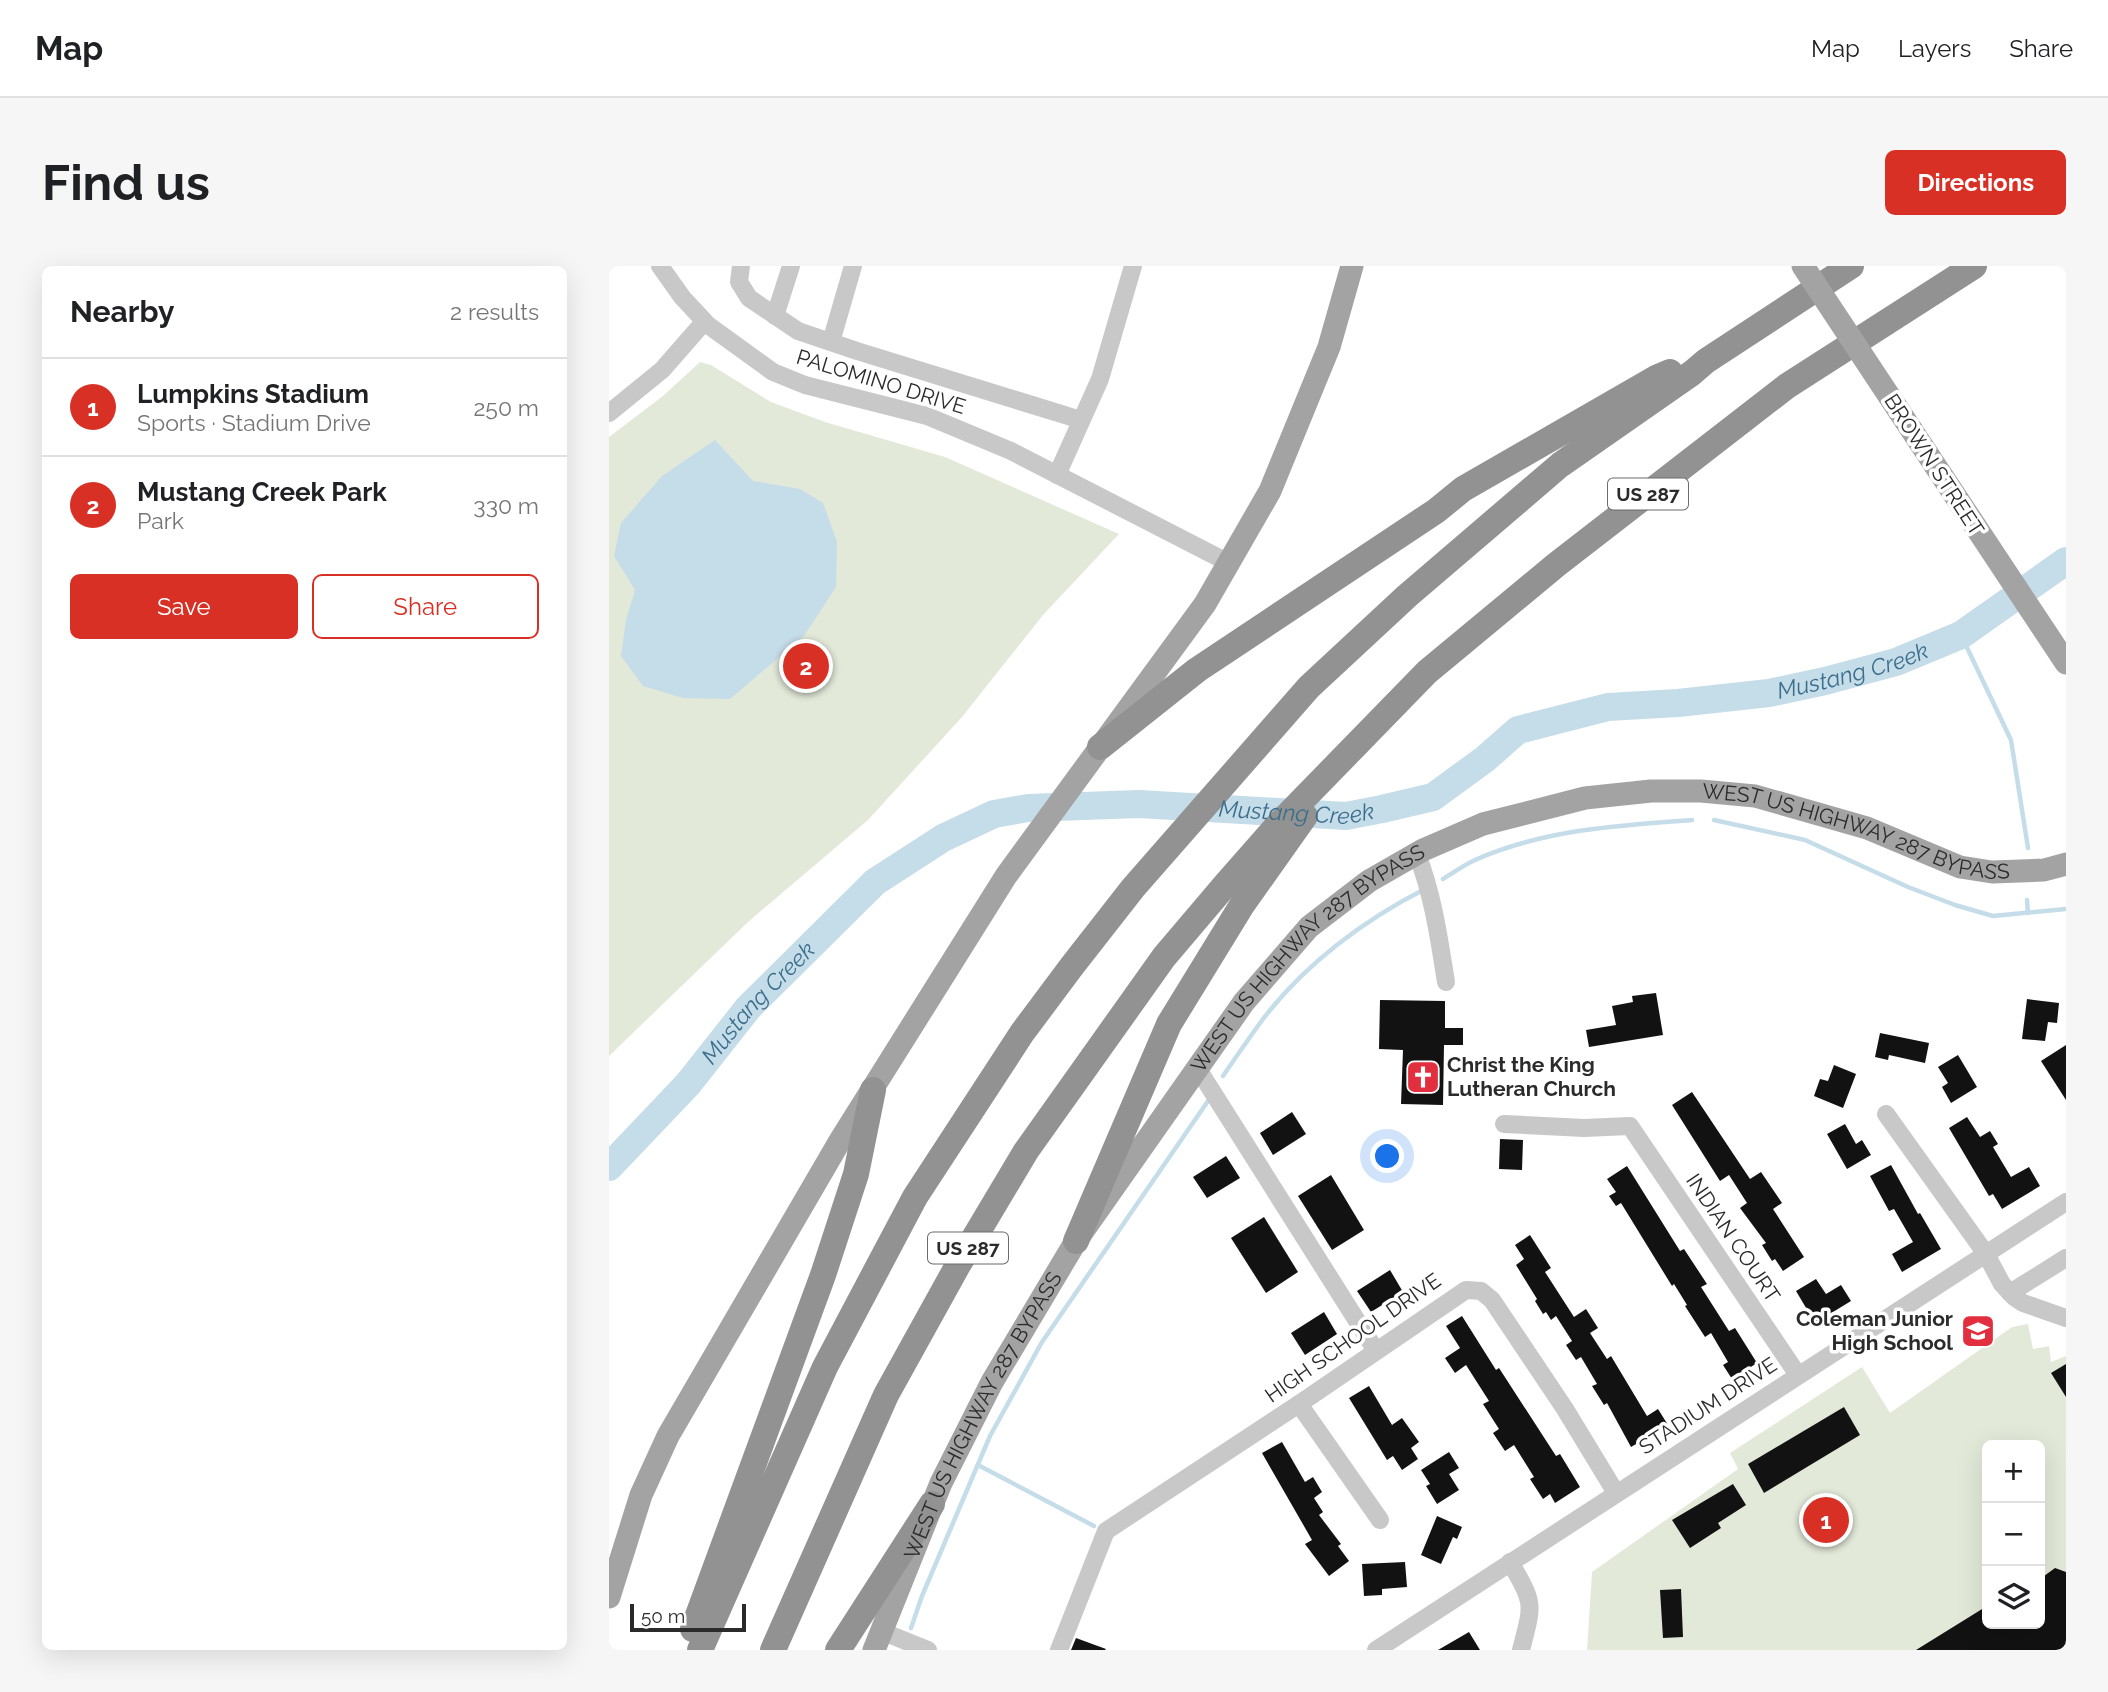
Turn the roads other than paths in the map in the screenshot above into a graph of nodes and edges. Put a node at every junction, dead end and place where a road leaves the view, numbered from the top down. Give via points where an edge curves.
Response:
1 (660, 266) edge
2 (740, 266) edge
3 (791, 266) edge
4 (853, 266) edge
5 (1133, 266) edge
6 (1352, 266) edge
7 (1803, 266) edge
8 (1851, 266) edge
9 (1974, 266) edge
10 (775, 316) junction
11 (704, 321) junction
12 (831, 342) junction
13 (1706, 361) junction
14 (609, 413) edge
15 (1081, 420) junction
16 (1057, 475) junction
17 (1229, 563) junction
18 (2066, 663) edge
19 (1095, 753) junction
20 (1347, 755) junction
21 (1417, 854) junction
22 (2066, 864) edge
23 (1446, 982) dead end
24 (1198, 1069) junction
25 (873, 1090) junction
26 (1886, 1114) dead end
27 (1504, 1124) dead end
28 (2066, 1202) edge
29 (1076, 1241) junction
30 (1986, 1254) junction
31 (2066, 1258) edge
32 (2010, 1293) junction
33 (2062, 1312) edge
34 (1376, 1351) junction
35 (1798, 1375) junction
36 (1299, 1404) junction
37 (1616, 1493) junction
38 (932, 1504) junction
39 (1380, 1520) dead end
40 (1510, 1562) junction
41 (609, 1597) edge
42 (877, 1641) edge
43 (686, 1650) edge
44 (700, 1650) edge
45 (773, 1650) edge
46 (838, 1650) edge
47 (928, 1650) edge
48 (1059, 1650) edge
49 (1376, 1650) edge
50 (1521, 1650) edge

1 - 11 street, PALOMINO DRIVE
2 - 10 street via 739,282 749,299
3 - 10 street
4 - 12 street
5 - 15 street via 1100,379
6 - 17 main road via 1329,347 1294,437
7 - 18 main road, BROWN STREET, bridge
8 - 13 highway, US 287
9 - 20 highway, US 287 via 1787,386 1556,565 1427,672
10 - 12 street
11 - 14 street via 662,370
11 - 16 street, PALOMINO DRIVE via 773,372 805,385 927,416
12 - 15 street
13 - 19 highway via 1656,378 1464,489 1197,670
13 - 44 highway, US 287 via 1560,465 1407,596 1309,687 1133,888 1023,1033 915,1197 825,1367
15 - 16 street
16 - 17 street, PALOMINO DRIVE
17 - 19 main road via 1205,604
19 - 25 main road via 1006,876
20 - 29 highway via 1255,887 1169,1024
20 - 45 highway, US 287 via 1276,827 1164,957 1026,1151 885,1395
21 - 22 main road, WEST US HIGHWAY 287 BYPASS via 1483,824 1585,798 1701,791 1755,796 1800,807 1867,828 1960,867 1992,872 2044,870
21 - 23 street via 1437,922
21 - 24 main road, WEST US HIGHWAY 287 BYPASS via 1369,881 1309,927 1244,1002
24 - 29 main road, WEST US HIGHWAY 287 BYPASS
24 - 34 street
25 - 41 main road via 668,1436 641,1495
25 - 43 highway via 856,1174 823,1275
26 - 30 street
27 - 35 street, INDIAN COURT via 1630,1126
28 - 30 street, STADIUM DRIVE
29 - 38 main road, WEST US HIGHWAY 287 BYPASS via 992,1382
30 - 32 street
30 - 35 street, STADIUM DRIVE
31 - 32 street
32 - 33 street via 2023,1303
34 - 36 street, HIGH SCHOOL DRIVE
34 - 37 street, HIGH SCHOOL DRIVE via 1460,1292 1481,1291 1492,1300 1565,1409
35 - 37 street, STADIUM DRIVE
36 - 39 street
36 - 48 street, HIGH SCHOOL DRIVE via 1105,1531
37 - 40 street, STADIUM DRIVE
38 - 42 main road, WEST US HIGHWAY 287 BYPASS
38 - 46 highway
40 - 49 street, STADIUM DRIVE
40 - 50 street via 1531,1602
42 - 47 street

